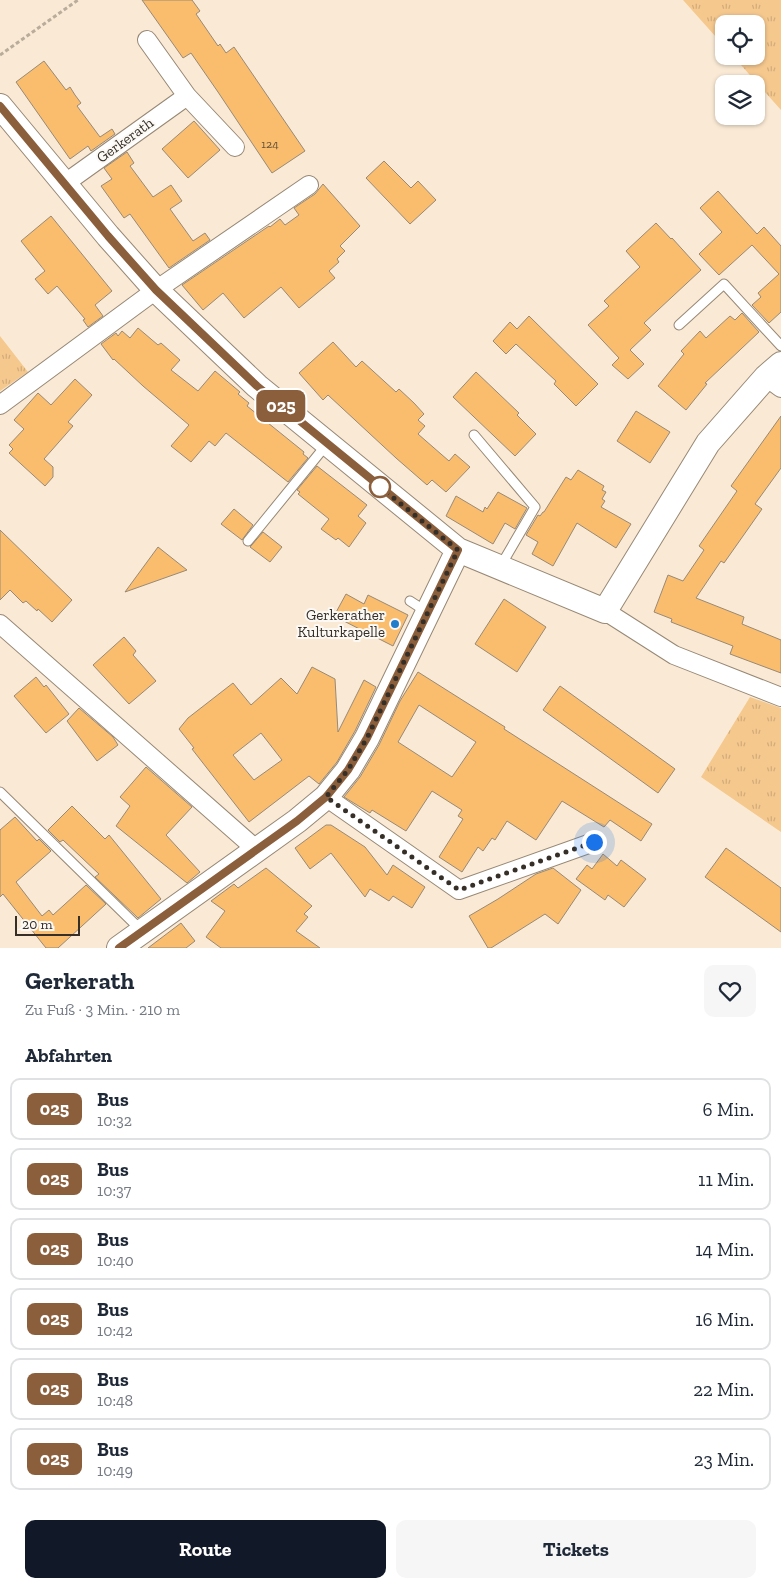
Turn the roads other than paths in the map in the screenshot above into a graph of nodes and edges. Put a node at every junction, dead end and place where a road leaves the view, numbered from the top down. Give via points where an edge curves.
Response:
1 (147, 40) dead end
2 (186, 96) junction
3 (0, 106) edge
4 (234, 147) dead end
5 (64, 184) junction
6 (310, 185) dead end
7 (156, 290) junction
8 (679, 325) dead end
9 (781, 346) edge
10 (776, 377) edge
11 (0, 405) edge
12 (474, 435) dead end
13 (327, 444) junction
14 (248, 541) dead end
15 (458, 550) junction
16 (500, 567) junction
17 (605, 611) junction
18 (0, 624) edge
19 (781, 697) edge
20 (0, 792) edge
21 (326, 797) junction
22 (594, 842) dead end
23 (257, 850) junction
24 (142, 932) junction
25 (119, 948) edge

1 - 2 street
2 - 4 street
2 - 5 street, Gerkerath
3 - 5 street
5 - 7 street
6 - 7 street
7 - 11 street
7 - 13 street via 257,386
8 - 9 lane via 724,284
10 - 17 street via 708,443
12 - 16 lane via 535,507
13 - 14 lane
13 - 15 street
15 - 16 street
15 - 21 street via 419,607 367,738 348,770
16 - 17 street
17 - 19 street via 674,655
18 - 23 street
20 - 24 lane
21 - 22 street via 459,890
21 - 23 street
23 - 24 street
24 - 25 street

